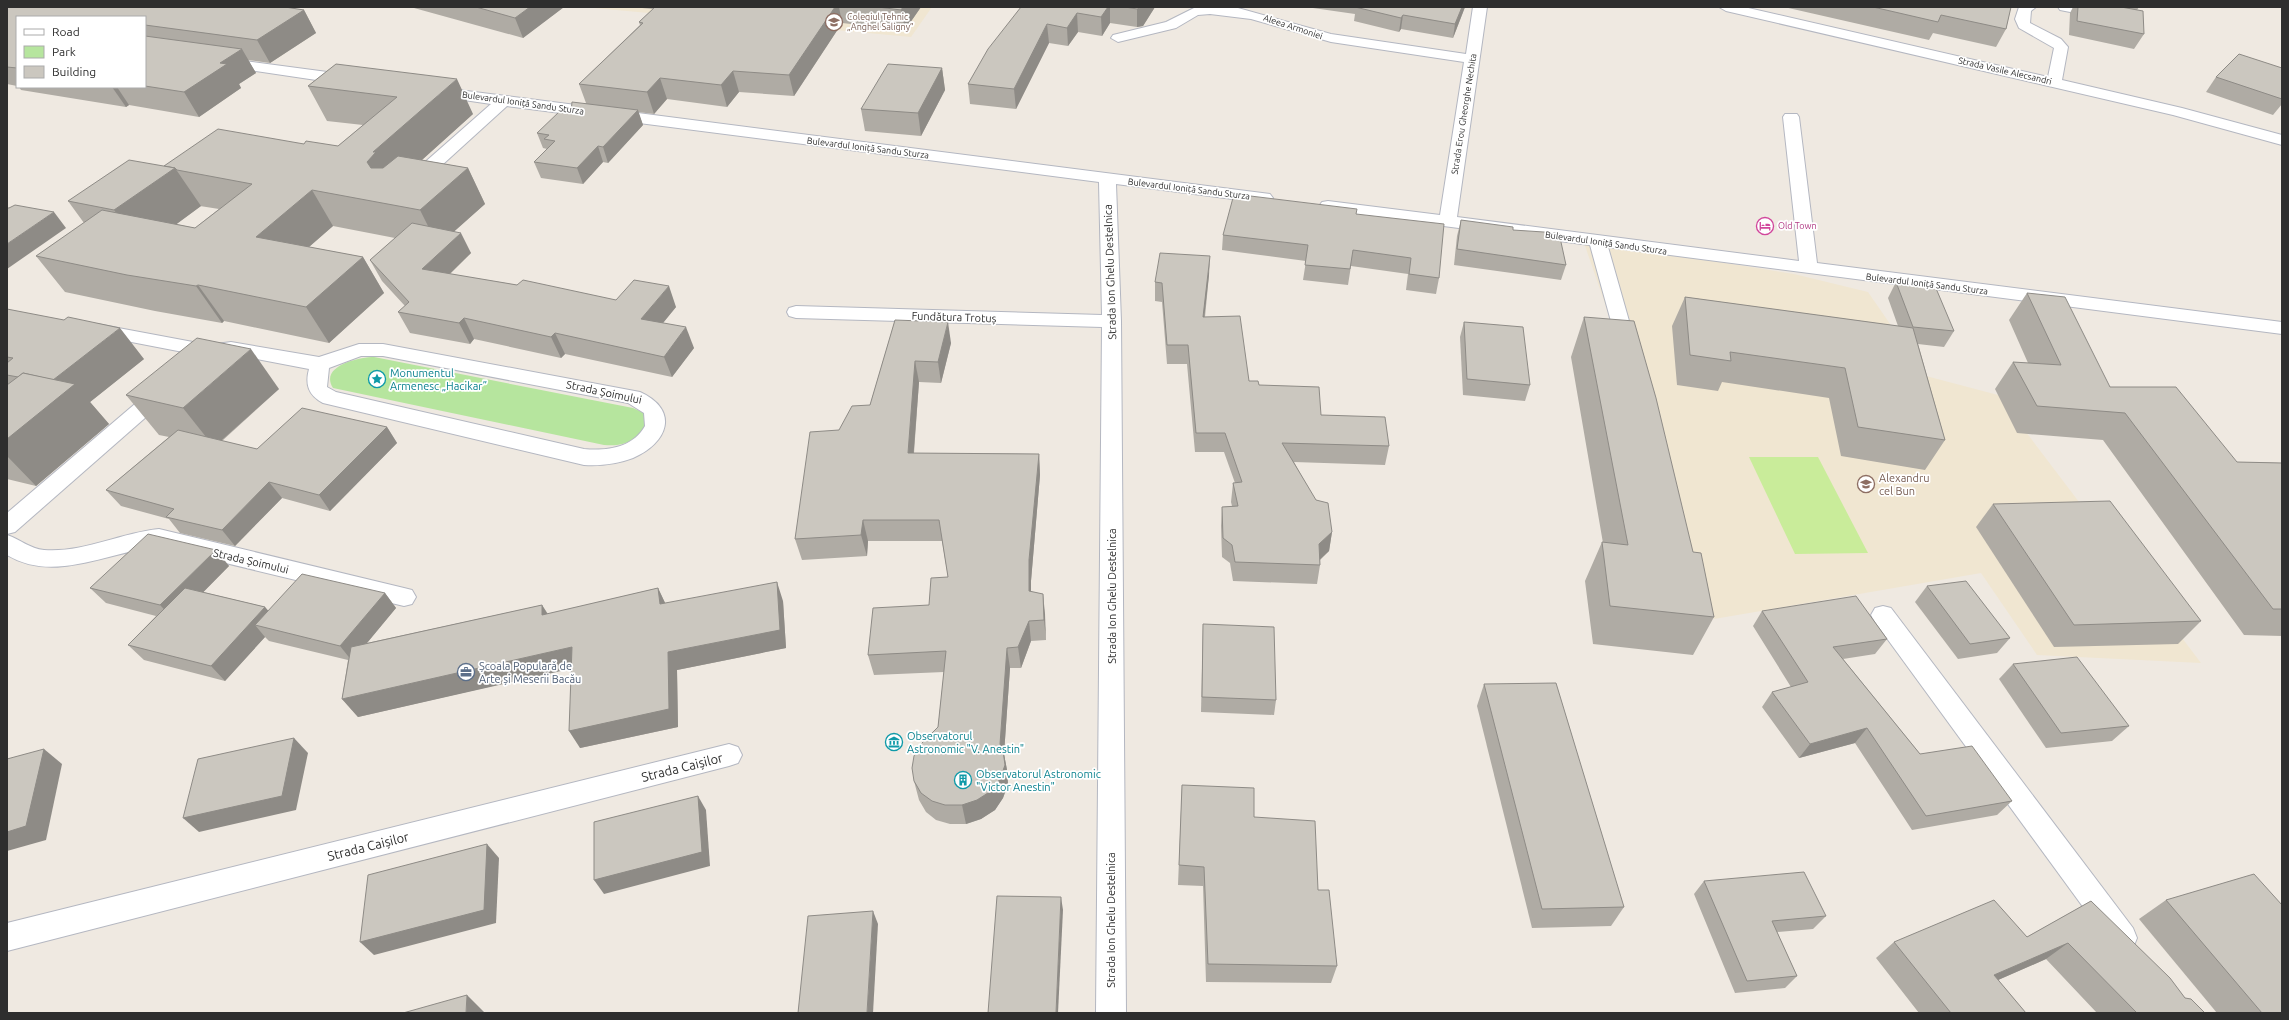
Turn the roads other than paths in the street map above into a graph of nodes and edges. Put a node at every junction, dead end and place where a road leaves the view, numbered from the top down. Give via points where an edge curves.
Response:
1 (1480, 7) edge
2 (1726, 7) edge
3 (2029, 7) edge
4 (2065, 7) edge
5 (2116, 17) edge
6 (1118, 38) dead end
7 (1472, 59) junction
8 (207, 60) edge
9 (363, 82) edge
10 (2054, 82) junction
11 (417, 89) edge
12 (503, 101) junction
13 (1791, 117) dead end
14 (2282, 140) edge
15 (1107, 179) junction
16 (402, 193) edge
17 (1284, 201) edge
18 (1315, 204) edge
19 (1448, 220) junction
20 (1598, 242) junction
21 (1809, 269) junction
22 (796, 312) dead end
23 (1112, 321) junction
24 (77, 326) edge
25 (2282, 328) edge
26 (209, 351) junction
27 (320, 364) junction
28 (1632, 365) edge
29 (7, 526) edge
30 (7, 544) edge
31 (404, 597) dead end
32 (1883, 615) dead end
33 (729, 755) dead end
34 (7, 937) edge
35 (2135, 955) edge
36 (1111, 1013) edge

1 - 7 street, Strada Erou Gheorghe Nechita
2 - 10 street, Strada Vasile Alecsandri via 1851,29
3 - 10 street via 2025,9 2022,19 2024,25 2061,47
4 - 5 street
6 - 7 street, Aleea Armoniei via 1171,25 1179,22 1187,14 1208,9 1252,14 1308,34
7 - 19 street, Strada Erou Gheorghe Nechita
8 - 9 street
10 - 14 street, Strada Vasile Alecsandri
11 - 12 street, Bulevardul Ioniță Sandu Sturza
12 - 15 street, Bulevardul Ioniță Sandu Sturza
12 - 16 street
13 - 21 street
15 - 17 street, Bulevardul Ioniță Sandu Sturza
15 - 23 street, Strada Ion Ghelu Destelnica
18 - 19 street, Bulevardul Ioniță Sandu Sturza
19 - 20 street, Bulevardul Ioniță Sandu Sturza
20 - 21 street, Bulevardul Ioniță Sandu Sturza
20 - 28 street
21 - 25 street, Bulevardul Ioniță Sandu Sturza
22 - 23 street, Fundătura Trotuș
23 - 36 street, Strada Ion Ghelu Destelnica
24 - 26 street, Strada Șoimului
26 - 27 street, Strada Șoimului via 231,348
26 - 29 street
27 - 27 street, Strada Șoimului via 316,388 330,398 584,457 611,457 638,446 654,428 657,418 654,408 646,401 634,397 383,350 360,350
30 - 31 street, Strada Șoimului via 30,557 53,560 140,539 159,538
32 - 35 street
33 - 34 street, Strada Caișilor

